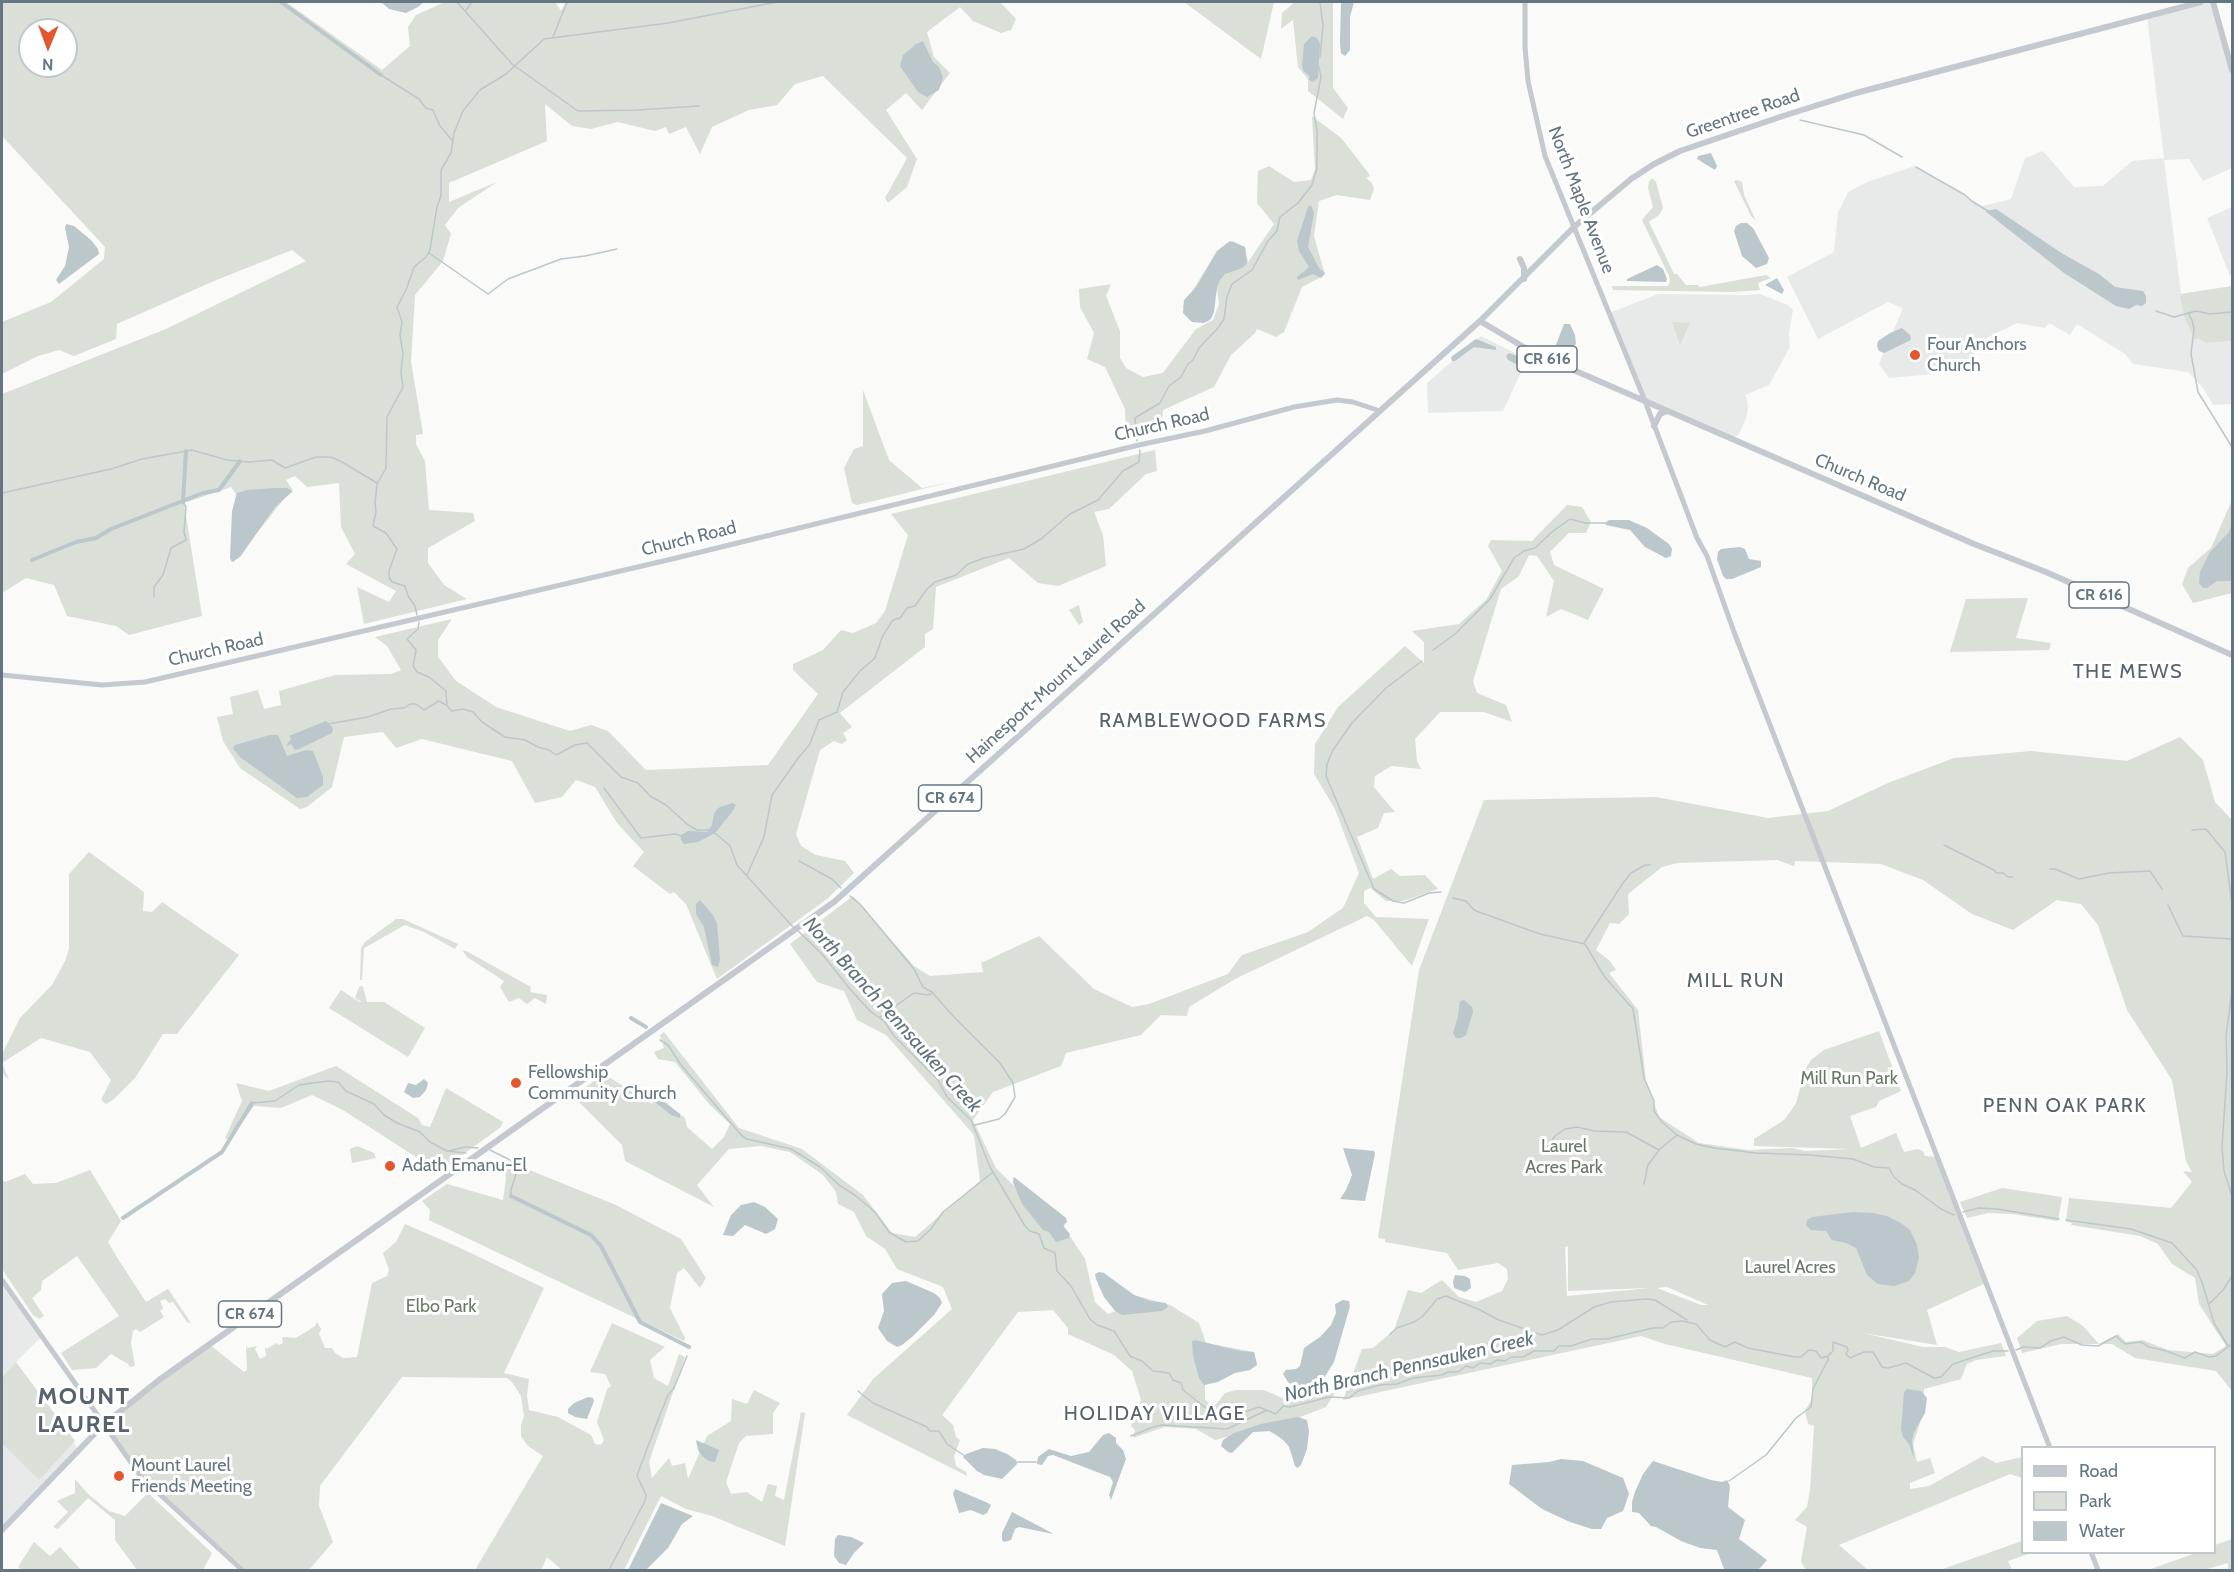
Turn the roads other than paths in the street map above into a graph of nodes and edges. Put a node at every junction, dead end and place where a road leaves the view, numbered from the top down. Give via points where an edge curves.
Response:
1 (1525, 2) edge
2 (2200, 2) edge
3 (2213, 2) edge
4 (2232, 70) edge
5 (1574, 227) junction
6 (1520, 260) dead end
7 (1524, 279) junction
8 (1480, 321) junction
9 (1645, 401) junction
10 (1380, 411) junction
11 (1668, 411) junction
12 (1654, 426) junction
13 (2232, 655) edge
14 (2, 675) edge
15 (2, 1280) edge
16 (103, 1425) junction
17 (2049, 1446) edge
18 (2, 1530) edge
19 (2092, 1554) edge
20 (242, 1570) edge
21 (2098, 1570) edge

1 - 5 main road, North Maple Avenue via 1526,61 1534,113 1545,156
2 - 5 main road, Greentree Road via 1856,93 1708,141 1646,169
3 - 4 main road
5 - 7 main road, Greentree Road
5 - 9 main road, North Maple Avenue
6 - 7 main road
7 - 8 main road, Greentree Road
8 - 9 main road, Church Road / CR 616 via 1532,352
8 - 10 main road, Greentree Road
9 - 11 main road, Church Road / CR 616
9 - 12 main road, North Maple Avenue
10 - 14 main road, Church Road via 1337,400 1294,407 672,560 145,682 102,685
10 - 16 main road, Hainesport-Mount Laurel Road / CR 674 via 834,902 206,1346
11 - 12 main road via 1660,414
11 - 13 main road, Church Road / CR 616
12 - 17 main road, North Maple Avenue
15 - 16 main road
16 - 18 main road, Hainesport-Mount Laurel Road / CR 674
16 - 20 main road via 145,1482
19 - 21 main road

